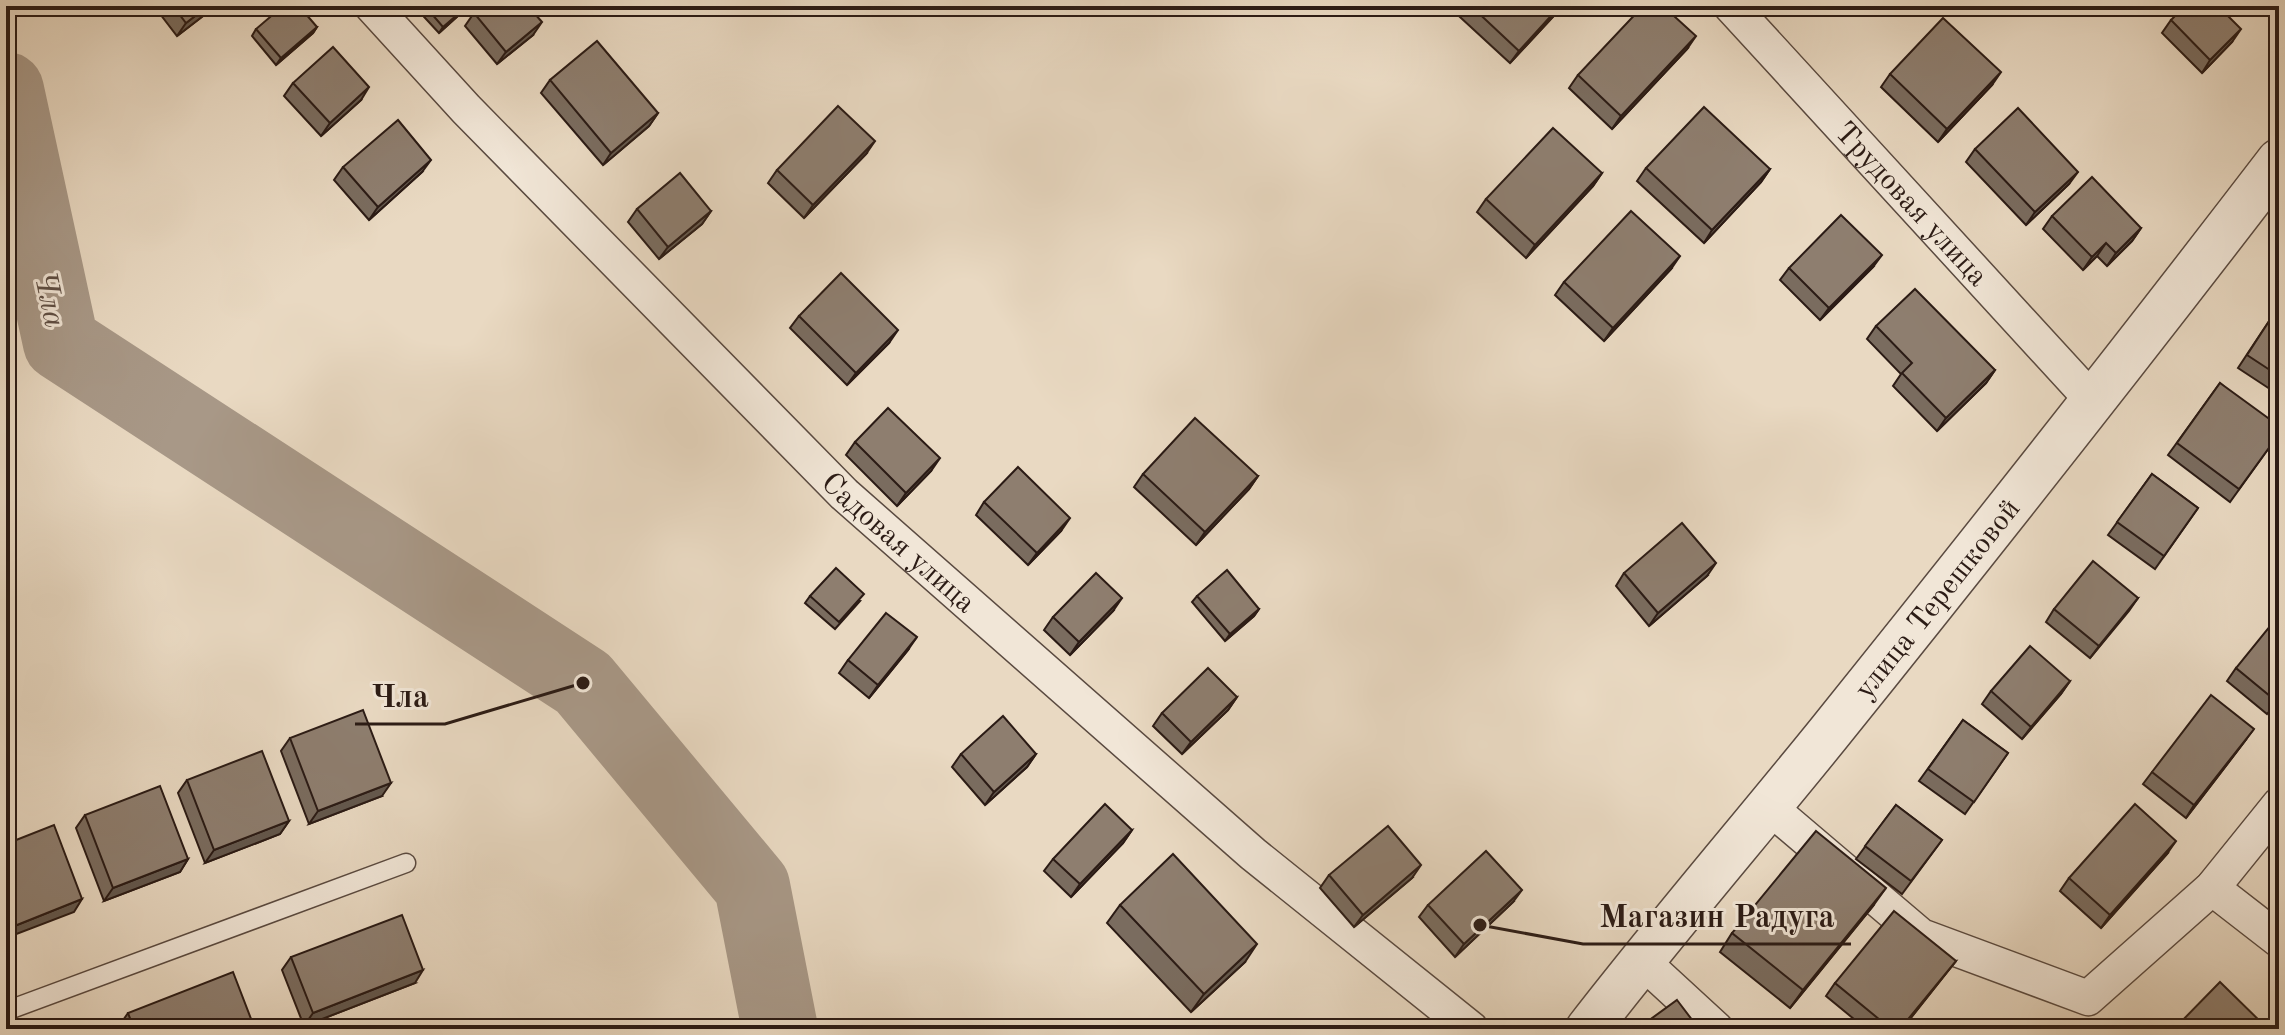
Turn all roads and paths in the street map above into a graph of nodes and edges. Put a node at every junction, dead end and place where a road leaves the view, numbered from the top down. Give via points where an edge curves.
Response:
1 (372, 6) edge
2 (1731, 6) edge
3 (2279, 161) edge
4 (2094, 402) junction
5 (2279, 805) edge
6 (1768, 806) junction
7 (406, 863) dead end
8 (2212, 888) junction
9 (2279, 940) edge
10 (1641, 960) junction
11 (6, 1011) edge
12 (1471, 1029) edge
13 (1588, 1029) edge
14 (1716, 1029) edge

1 - 12 street, Садовая улица via 466,109 844,494 1253,854
2 - 4 street, Трудовая улица
3 - 4 street, улица Терешковой
4 - 6 street, улица Терешковой
5 - 8 street
6 - 8 street via 1921,936 2088,998
6 - 10 street, улица Терешковой
7 - 11 lane
8 - 9 street
10 - 13 street, улица Терешковой
10 - 14 street

